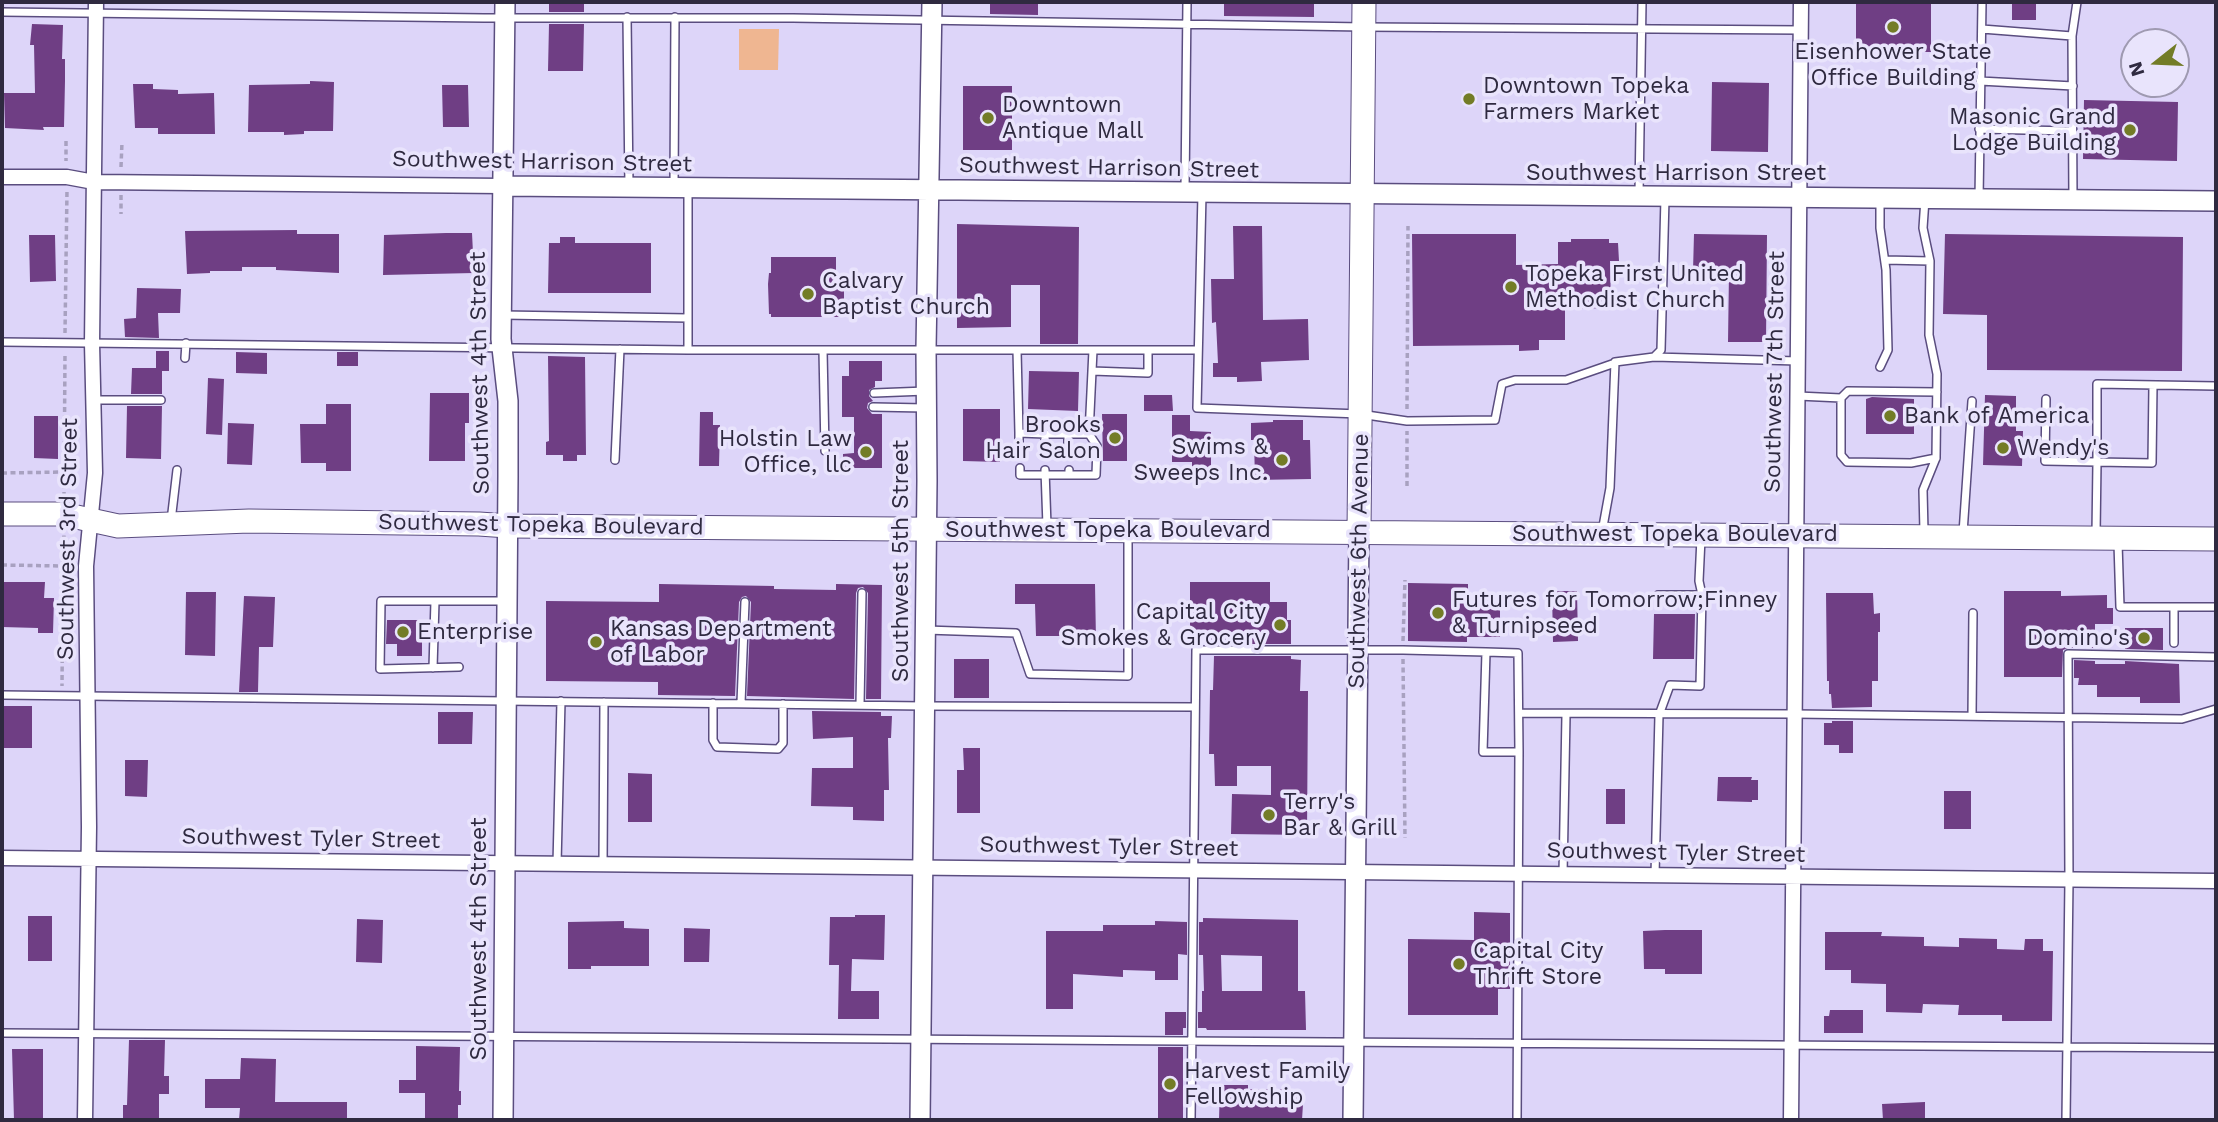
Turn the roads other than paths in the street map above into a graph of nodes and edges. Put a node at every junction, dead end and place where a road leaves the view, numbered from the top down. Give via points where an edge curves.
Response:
1 (1187, 2) edge
2 (1364, 2) edge
3 (1642, 2) edge
4 (1801, 2) edge
5 (1982, 2) edge
6 (2077, 2) edge
7 (96, 8) edge
8 (505, 9) edge
9 (932, 11) edge
10 (2, 12) edge
11 (627, 17) junction
12 (675, 17) junction
13 (1187, 24) junction
14 (1364, 27) junction
15 (1642, 29) junction
16 (1982, 29) junction
17 (1801, 30) junction
18 (2072, 36) junction
19 (1980, 81) junction
20 (2073, 86) junction
21 (1979, 128) junction
22 (2072, 131) junction
23 (2, 177) edge
24 (94, 182) junction
25 (502, 186) junction
26 (629, 187) junction
27 (681, 188) junction
28 (930, 190) junction
29 (1194, 193) junction
30 (1362, 195) junction
31 (1639, 197) junction
32 (1665, 197) junction
33 (1799, 198) junction
34 (1880, 199) junction
35 (1925, 199) junction
36 (1979, 200) junction
37 (2073, 200) junction
38 (2216, 201) edge
39 (1885, 260) junction
40 (1930, 261) junction
41 (501, 315) junction
42 (688, 318) junction
43 (2, 342) edge
44 (186, 343) junction
45 (92, 344) junction
46 (502, 348) junction
47 (620, 349) junction
48 (926, 349) junction
49 (688, 350) junction
50 (823, 350) junction
51 (1017, 350) junction
52 (1093, 350) junction
53 (1148, 350) junction
54 (1198, 350) junction
55 (1654, 357) junction
56 (185, 358) dead end
57 (1798, 361) junction
58 (1615, 363) junction
59 (1880, 368) dead end
60 (1091, 371) junction
61 (1873, 380) dead end
62 (2153, 385) junction
63 (2216, 386) edge
64 (1869, 391) junction
65 (1937, 392) junction
66 (874, 393) dead end
67 (1798, 396) junction
68 (1841, 398) junction
69 (926, 399) junction
70 (2046, 399) dead end
71 (94, 400) junction
72 (161, 400) dead end
73 (1972, 401) dead end
74 (873, 407) dead end
75 (1360, 414) junction
76 (1019, 433) junction
77 (1045, 434) junction
78 (1068, 434) junction
79 (1089, 434) junction
80 (1045, 447) dead end
81 (1020, 448) dead end
82 (1068, 448) dead end
83 (825, 451) dead end
84 (1936, 458) junction
85 (615, 460) dead end
86 (2097, 462) junction
87 (1020, 468) dead end
88 (177, 470) dead end
89 (1045, 472) junction
90 (2, 514) edge
91 (91, 520) junction
92 (171, 525) junction
93 (508, 526) junction
94 (926, 529) junction
95 (1047, 530) junction
96 (1128, 530) junction
97 (1359, 531) junction
98 (1601, 534) junction
99 (1701, 534) junction
100 (1796, 535) junction
101 (1924, 537) junction
102 (1962, 537) junction
103 (2107, 538) junction
104 (2216, 539) edge
105 (862, 593) dead end
106 (1658, 594) dead end
107 (1702, 595) junction
108 (435, 601) junction
109 (507, 601) junction
110 (745, 602) dead end
111 (2216, 607) edge
112 (2174, 608) junction
113 (1973, 613) dead end
114 (925, 630) junction
115 (2174, 643) dead end
116 (1358, 650) junction
117 (1486, 652) junction
118 (2216, 657) edge
119 (459, 667) dead end
120 (433, 668) junction
121 (2, 695) edge
122 (89, 697) junction
123 (506, 701) junction
124 (561, 701) junction
125 (604, 702) junction
126 (713, 703) junction
127 (741, 703) junction
128 (783, 704) junction
129 (860, 705) junction
130 (924, 706) junction
131 (1195, 707) junction
132 (2216, 709) edge
133 (1519, 713) junction
134 (1795, 714) junction
135 (1566, 715) junction
136 (1659, 715) junction
137 (1972, 716) junction
138 (2069, 717) junction
139 (1520, 752) junction
140 (2, 859) edge
141 (89, 859) junction
142 (504, 863) junction
143 (557, 864) junction
144 (603, 865) junction
145 (923, 868) junction
146 (1194, 871) junction
147 (1356, 872) junction
148 (1517, 874) junction
149 (1563, 874) junction
150 (1655, 875) junction
151 (1793, 877) junction
152 (2069, 880) junction
153 (2216, 881) edge
154 (2, 1033) edge
155 (86, 1034) junction
156 (503, 1037) junction
157 (921, 1039) junction
158 (1192, 1041) junction
159 (1354, 1042) junction
160 (1518, 1043) junction
161 (1791, 1044) junction
162 (2067, 1046) junction
163 (2216, 1048) edge
164 (85, 1120) edge
165 (503, 1120) edge
166 (920, 1120) edge
167 (1192, 1120) edge
168 (1353, 1120) edge
169 (1517, 1120) edge
170 (1791, 1120) edge
171 (2066, 1120) edge

1 - 13 lane
2 - 14 main road, Southwest 6th Avenue
3 - 15 lane
4 - 17 street, Southwest 7th Street
5 - 16 lane
6 - 18 lane
7 - 8 lane
7 - 10 lane
7 - 24 street, Southwest 3rd Street
8 - 11 lane
8 - 25 street, Southwest 4th Street
9 - 12 lane
9 - 13 lane
9 - 28 street, Southwest 5th Street
11 - 12 lane
11 - 26 lane
12 - 27 lane
13 - 14 lane
13 - 29 lane
14 - 15 lane
14 - 30 main road, Southwest 6th Avenue
15 - 17 lane
15 - 31 lane
16 - 18 lane
16 - 19 lane
17 - 33 street, Southwest 7th Street
18 - 20 lane
19 - 20 lane
19 - 21 lane
20 - 22 lane
21 - 22 lane
21 - 36 lane
22 - 37 lane
23 - 24 street, Southwest Harrison Street via 67,177
24 - 25 street, Southwest Harrison Street
24 - 45 street, Southwest 3rd Street
25 - 26 street, Southwest Harrison Street
25 - 41 street, Southwest 4th Street
26 - 27 street, Southwest Harrison Street
27 - 28 street, Southwest Harrison Street
27 - 42 lane
28 - 29 street, Southwest Harrison Street
28 - 48 street, Southwest 5th Street
29 - 30 street, Southwest Harrison Street
29 - 54 lane
30 - 31 street, Southwest Harrison Street
30 - 75 main road, Southwest 6th Avenue
31 - 32 street, Southwest Harrison Street
32 - 33 street, Southwest Harrison Street
32 - 55 lane via 1661,350
33 - 34 street, Southwest Harrison Street
33 - 57 street, Southwest 7th Street
34 - 35 street, Southwest Harrison Street
34 - 39 lane
35 - 36 street, Southwest Harrison Street
35 - 40 lane via 1923,228
36 - 37 street, Southwest Harrison Street
37 - 38 street, Southwest Harrison Street
39 - 40 lane
39 - 59 lane via 1888,350
40 - 65 lane via 1928,335
41 - 42 lane
41 - 46 street, Southwest 4th Street
42 - 49 lane
43 - 45 lane
44 - 45 lane
44 - 46 lane
44 - 56 lane
45 - 71 street, Southwest 3rd Street
46 - 47 lane
46 - 93 street, Southwest 4th Street via 508,401
47 - 49 lane
47 - 85 lane
48 - 50 lane
48 - 51 lane
48 - 69 street, Southwest 5th Street
49 - 50 lane
50 - 83 lane
51 - 52 lane
51 - 76 lane
52 - 53 lane
52 - 60 lane
53 - 54 lane
53 - 60 lane via 1148,373
54 - 75 lane via 1197,408
55 - 57 lane
55 - 58 lane
57 - 67 street, Southwest 7th Street
58 - 75 lane via 1566,380 1502,384 1495,420 1407,421
58 - 98 lane via 1610,488
60 - 79 lane
61 - 64 lane
62 - 63 lane
62 - 86 lane via 2098,384
62 - 86 lane via 2152,463
64 - 65 lane
64 - 68 lane via 1848,391
65 - 84 lane
66 - 69 lane
67 - 68 lane
67 - 100 street, Southwest 7th Street
68 - 84 lane via 1841,455 1847,462 1910,463
69 - 74 lane
69 - 94 street, Southwest 5th Street
70 - 86 lane via 2045,461
71 - 72 lane
71 - 91 street, Southwest 3rd Street
73 - 102 lane
75 - 97 main road, Southwest 6th Avenue
76 - 77 lane
76 - 81 lane
77 - 78 lane
77 - 80 lane
78 - 79 lane
78 - 82 lane
79 - 89 lane via 1097,446 1096,475
84 - 101 lane via 1923,490
86 - 103 lane
87 - 89 lane via 1020,475
88 - 92 lane
89 - 95 lane
90 - 91 main road, Southwest Topeka Boulevard via 63,514
91 - 92 main road, Southwest Topeka Boulevard via 118,526
91 - 122 street, Southwest 3rd Street via 86,566
92 - 93 main road, Southwest Topeka Boulevard
93 - 94 main road, Southwest Topeka Boulevard
93 - 109 street, Southwest 4th Street
94 - 95 main road, Southwest Topeka Boulevard
94 - 114 street, Southwest 5th Street
95 - 96 main road, Southwest Topeka Boulevard
96 - 97 main road, Southwest Topeka Boulevard
96 - 114 lane via 1128,676 1030,674 1016,634
97 - 98 main road, Southwest Topeka Boulevard
97 - 116 street, Southwest 6th Avenue
98 - 99 main road, Southwest Topeka Boulevard
99 - 100 main road, Southwest Topeka Boulevard
99 - 107 lane
100 - 101 main road, Southwest Topeka Boulevard
100 - 134 street, Southwest 7th Street
101 - 102 main road, Southwest Topeka Boulevard
102 - 103 main road, Southwest Topeka Boulevard
103 - 104 main road, Southwest Topeka Boulevard
103 - 112 lane via 2120,607
105 - 129 lane
106 - 107 lane
107 - 136 lane via 1700,686 1670,685
108 - 109 lane
108 - 120 lane
108 - 120 lane via 381,601 380,669
109 - 123 street, Southwest 4th Street
110 - 127 lane
111 - 112 lane
112 - 115 lane
113 - 137 lane
114 - 130 street, Southwest 5th Street
116 - 117 lane
116 - 131 lane via 1196,650
116 - 147 street, Southwest 6th Avenue
117 - 133 lane via 1518,653
117 - 139 lane via 1483,752
118 - 138 lane via 2068,653
119 - 120 lane
121 - 122 lane
122 - 123 lane
122 - 141 street, Southwest 3rd Street
123 - 124 lane
123 - 142 street, Southwest 4th Street
124 - 125 lane
124 - 143 lane
125 - 126 lane
125 - 144 lane
126 - 127 lane
126 - 128 lane via 717,747 778,749 783,743
127 - 128 lane
128 - 129 lane
129 - 130 lane
130 - 131 lane
130 - 145 street, Southwest 5th Street
131 - 146 lane
132 - 138 lane via 2182,719
133 - 135 lane
133 - 139 lane
134 - 136 lane
134 - 137 lane
134 - 151 street, Southwest 7th Street
135 - 136 lane
135 - 149 lane
136 - 150 lane
137 - 138 lane
138 - 152 lane
139 - 148 lane
140 - 141 street, Southwest Tyler Street
141 - 142 street, Southwest Tyler Street
141 - 155 street, Southwest 3rd Street
142 - 143 street, Southwest Tyler Street
142 - 156 street, Southwest 4th Street
143 - 144 street, Southwest Tyler Street
144 - 145 street, Southwest Tyler Street
145 - 146 street, Southwest Tyler Street
145 - 157 street, Southwest 5th Street
146 - 147 street, Southwest Tyler Street
146 - 158 lane
147 - 148 street, Southwest Tyler Street
147 - 159 street, Southwest 6th Avenue
148 - 149 street, Southwest Tyler Street
148 - 160 lane
149 - 150 street, Southwest Tyler Street
150 - 151 street, Southwest Tyler Street
151 - 152 street, Southwest Tyler Street
151 - 161 street, Southwest 7th Street
152 - 153 street, Southwest Tyler Street
152 - 162 lane
154 - 155 lane
155 - 156 lane
155 - 164 street, Southwest 3rd Street
156 - 157 lane
156 - 165 street, Southwest 4th Street
157 - 158 lane
157 - 166 street, Southwest 5th Street
158 - 159 lane
158 - 167 lane
159 - 160 lane
159 - 168 street, Southwest 6th Avenue
160 - 161 lane
160 - 169 lane
161 - 162 lane
161 - 170 street, Southwest 7th Street
162 - 163 lane
162 - 171 lane

